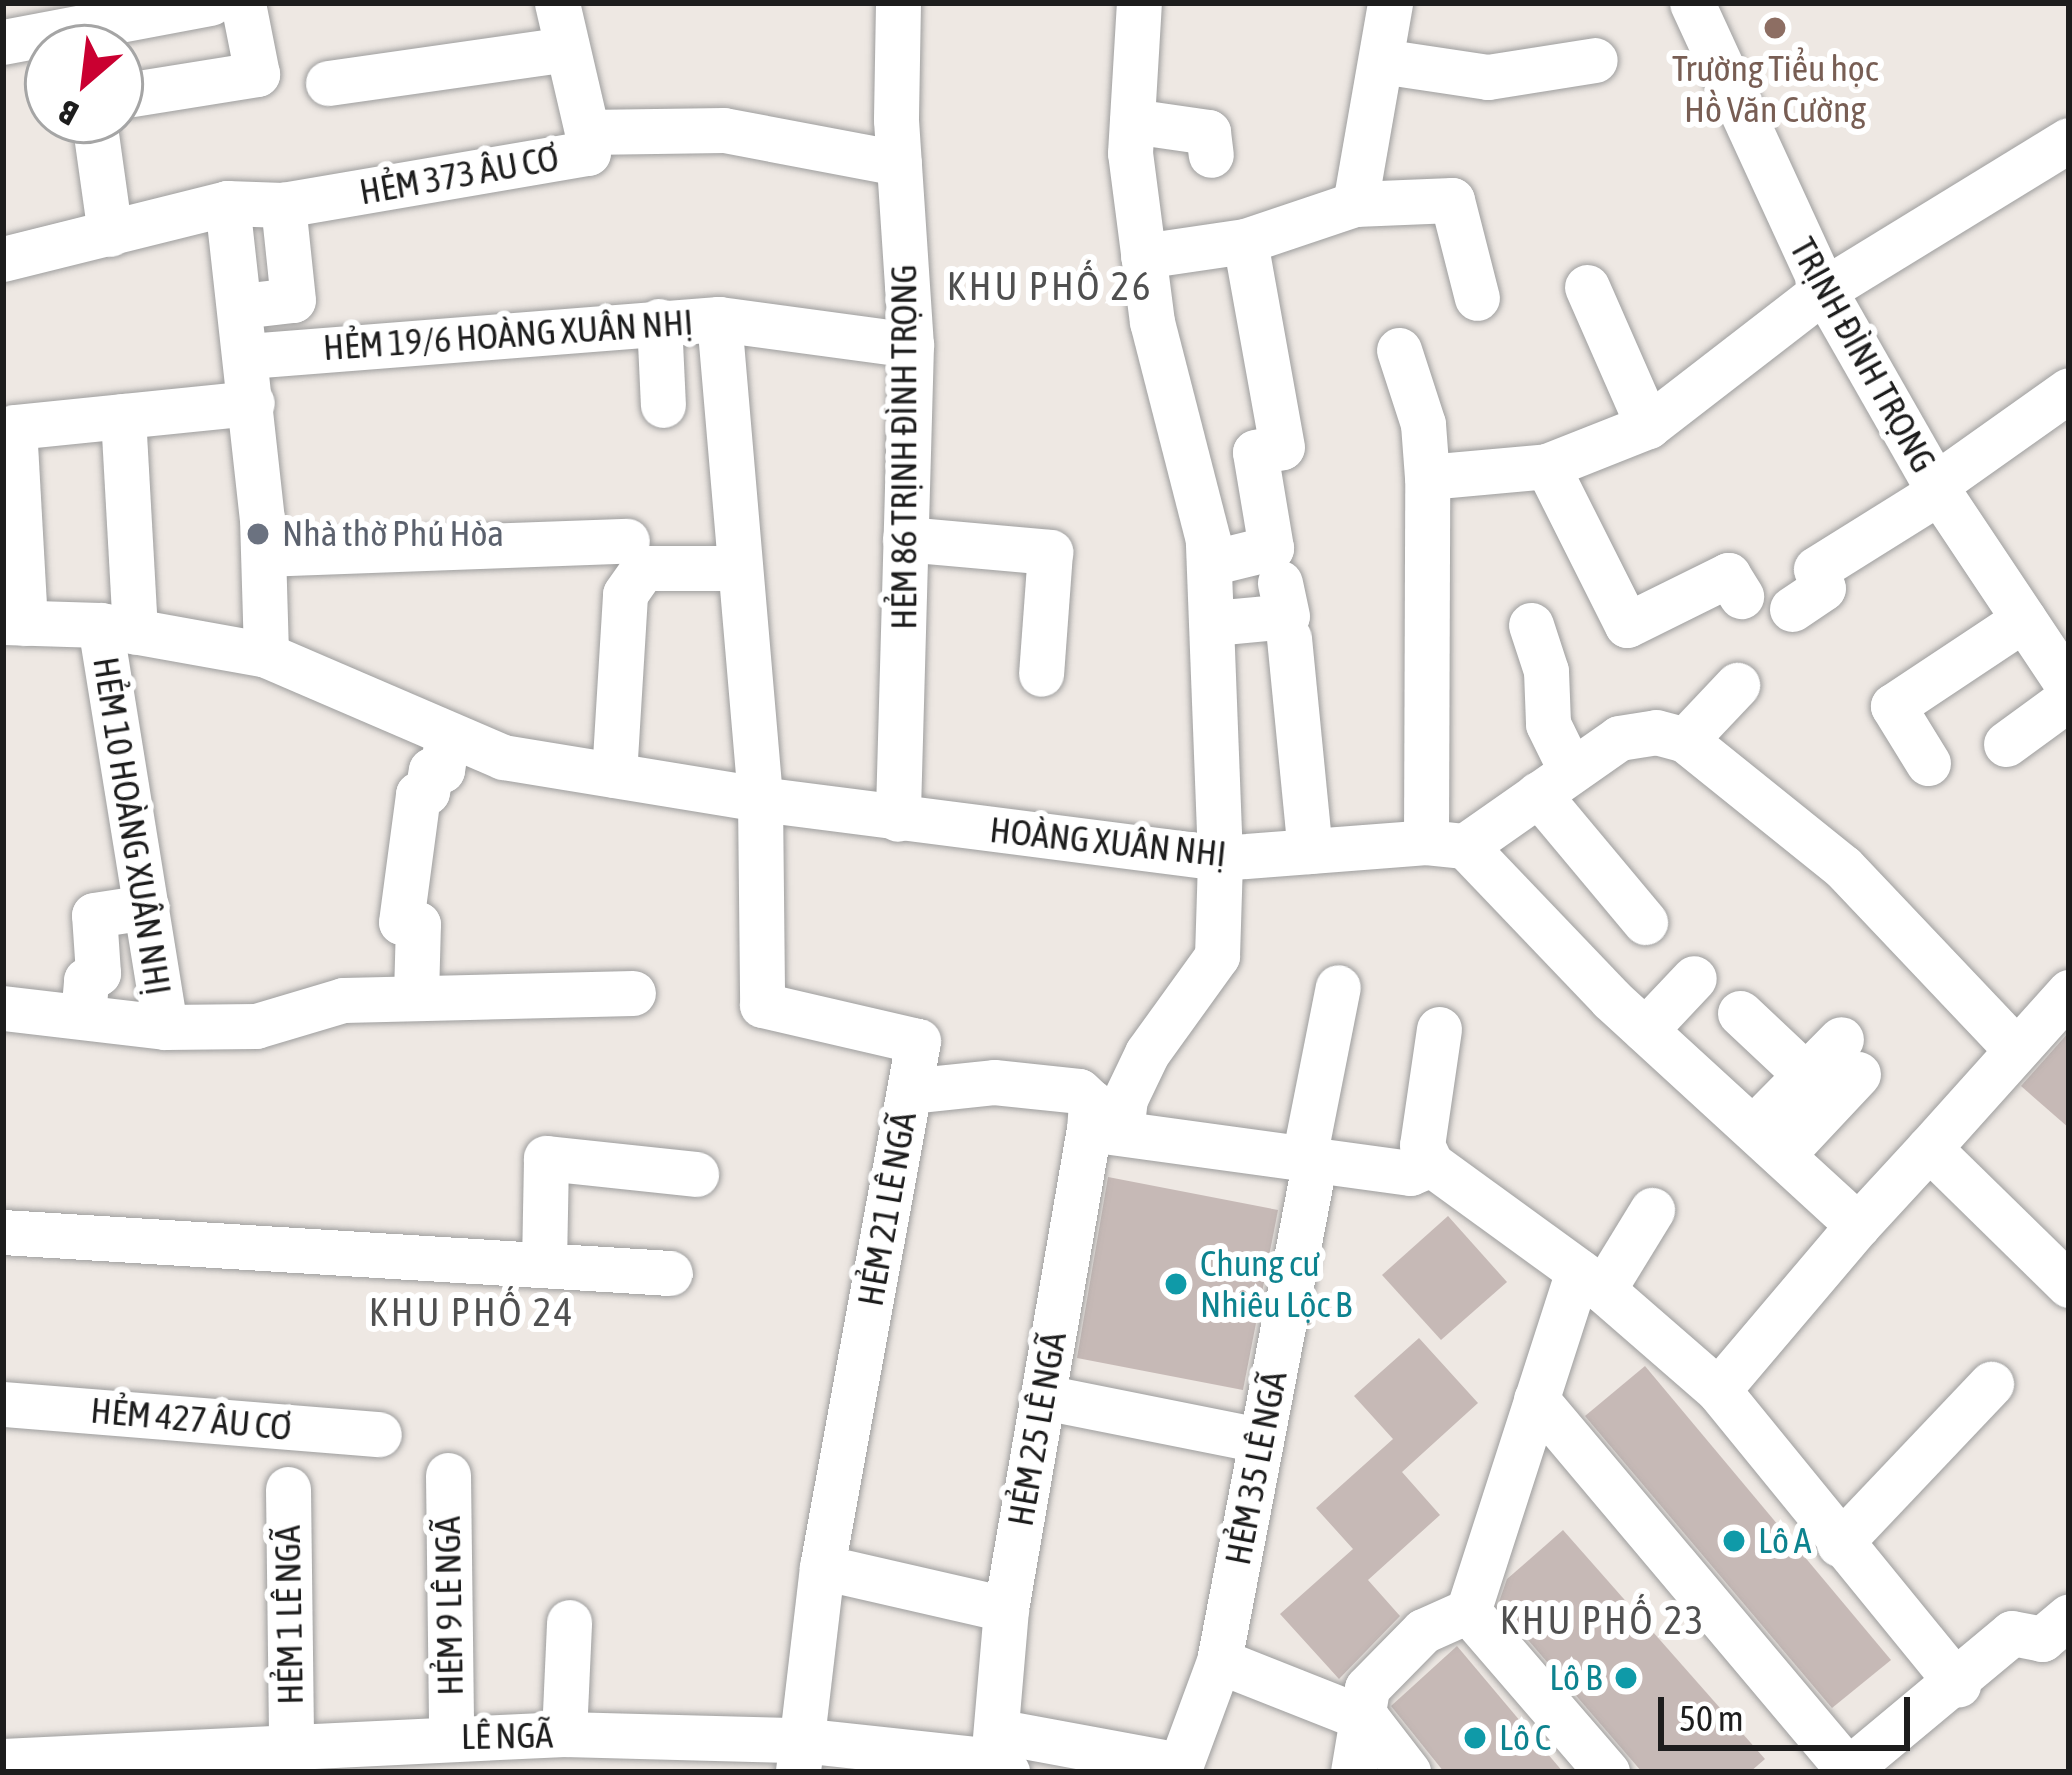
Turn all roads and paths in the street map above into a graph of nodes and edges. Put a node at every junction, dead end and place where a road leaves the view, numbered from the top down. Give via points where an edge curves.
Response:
1 (210, 3) edge
2 (243, 3) edge
3 (898, 3) edge
4 (1139, 3) edge
5 (1390, 3) edge
6 (1692, 3) edge
7 (569, 16) edge
8 (94, 24) edge
9 (1595, 60) dead end
10 (1381, 61) junction
11 (328, 83) dead end
12 (144, 92) edge
13 (1132, 121) junction
14 (587, 133) junction
15 (2069, 140) edge
16 (97, 144) edge
17 (1211, 155) dead end
18 (899, 163) junction
19 (226, 203) junction
20 (1355, 204) junction
21 (283, 205) junction
22 (110, 234) junction
23 (1245, 241) junction
24 (1143, 256) junction
25 (3, 259) edge
26 (1587, 287) dead end
27 (1824, 290) junction
28 (1477, 298) dead end
29 (241, 306) junction
30 (719, 320) junction
31 (659, 321) junction
32 (911, 345) junction
33 (1399, 350) dead end
34 (248, 356) junction
35 (2069, 390) edge
36 (252, 404) junction
37 (663, 405) dead end
38 (123, 416) junction
39 (1648, 425) junction
40 (1547, 466) junction
41 (1427, 477) junction
42 (1937, 489) junction
43 (905, 539) junction
44 (627, 541) dead end
45 (263, 554) junction
46 (1210, 563) junction
47 (740, 568) junction
48 (1280, 583) dead end
49 (1741, 596) dead end
50 (1792, 609) dead end
51 (14, 622) edge
52 (1213, 622) junction
53 (1531, 626) dead end
54 (117, 628) junction
55 (2052, 648) edge
56 (266, 655) junction
57 (1041, 674) dead end
58 (1214, 675) junction
59 (1737, 686) dead end
60 (2069, 698) edge
61 (448, 734) junction
62 (1685, 740) junction
63 (2006, 744) dead end
64 (1928, 764) dead end
65 (614, 775) junction
66 (1555, 783) junction
67 (760, 799) junction
68 (898, 819) junction
69 (1445, 844) junction
70 (1310, 850) junction
71 (1220, 858) junction
72 (146, 907) junction
73 (1645, 922) dead end
74 (1694, 978) dead end
75 (1338, 987) dead end
76 (2069, 992) edge
77 (633, 993) dead end
78 (416, 995) junction
79 (3, 1008) edge
80 (1740, 1013) dead end
81 (83, 1016) junction
82 (165, 1027) junction
83 (1439, 1029) dead end
84 (1645, 1030) junction
85 (2014, 1048) junction
86 (1806, 1075) junction
87 (909, 1091) junction
88 (1105, 1130) junction
89 (1768, 1142) junction
90 (1929, 1148) junction
91 (1309, 1158) junction
92 (1431, 1164) junction
93 (696, 1174) dead end
94 (1652, 1210) dead end
95 (1858, 1226) junction
96 (3, 1232) edge
97 (544, 1264) junction
98 (670, 1273) dead end
99 (1590, 1280) junction
100 (2069, 1285) edge
101 (1991, 1384) dead end
102 (1718, 1390) junction
103 (1044, 1397) junction
104 (1536, 1399) junction
105 (3, 1403) edge
106 (379, 1434) dead end
107 (1260, 1440) junction
108 (448, 1475) dead end
109 (288, 1489) dead end
110 (1839, 1544) junction
111 (822, 1567) junction
112 (1006, 1609) junction
113 (1468, 1611) junction
114 (2069, 1616) edge
115 (569, 1622) dead end
116 (1220, 1661) junction
117 (1958, 1684) junction
118 (1368, 1720) junction
119 (564, 1734) junction
120 (451, 1737) junction
121 (291, 1741) junction
122 (507, 1753) edge
123 (999, 1755) edge
124 (354, 1756) edge
125 (799, 1756) edge
126 (3, 1761) edge
127 (1179, 1768) edge
128 (1846, 1771) edge
129 (1353, 1772) edge
130 (1408, 1772) edge
131 (1607, 1772) edge

1 - 8 street
2 - 12 street via 257,74
3 - 18 street, HẺM 86 TRỊNH ĐÌNH TRỌNG
4 - 13 street, HẺM 25 LÊ NGÃ
5 - 10 street
6 - 27 street, TRỊNH ĐÌNH TRỌNG
7 - 11 street
7 - 14 street
9 - 10 street via 1487,77
10 - 20 street
13 - 17 street via 1208,132
13 - 24 street, HẺM 25 LÊ NGÃ
14 - 18 street, HẺM 373 ÂU CƠ via 724,130
14 - 21 street, HẺM 373 ÂU CƠ via 588,152
15 - 27 street
16 - 22 street
18 - 32 street, HẺM 86 TRỊNH ĐÌNH TRỌNG
19 - 21 street, HẺM 373 ÂU CƠ
19 - 22 street, HẺM 373 ÂU CƠ
19 - 29 street
20 - 23 street
20 - 28 street via 1451,200
21 - 29 street via 293,300
22 - 25 street, HẺM 373 ÂU CƠ
23 - 24 street
23 - 46 street via 1282,447 1256,452 1271,548
24 - 46 street, HẺM 25 LÊ NGÃ
26 - 39 street
27 - 39 street
27 - 42 street, TRỊNH ĐÌNH TRỌNG
29 - 34 street
30 - 31 street, HẺM 19/6 HOÀNG XUÂN NHỊ
30 - 32 street, HẺM 19/6 HOÀNG XUÂN NHỊ
30 - 47 street
31 - 34 street, HẺM 19/6 HOÀNG XUÂN NHỊ
31 - 37 street
32 - 43 street, HẺM 86 TRỊNH ĐÌNH TRỌNG
33 - 41 street via 1423,424
34 - 36 street
35 - 42 street
36 - 38 street
36 - 45 street
38 - 51 street via 14,427
38 - 54 street, HẺM 10 HOÀNG XUÂN NHỊ
39 - 40 street
40 - 41 street
40 - 49 street via 1627,625 1728,574
41 - 69 street
42 - 50 street via 1816,569 1823,587
42 - 55 street, TRỊNH ĐÌNH TRỌNG
43 - 57 street via 1049,552
43 - 68 street, HẺM 86 TRỊNH ĐÌNH TRỌNG
44 - 45 street
45 - 56 street
46 - 52 street, HẺM 25 LÊ NGÃ
47 - 65 street via 643,568 625,593
47 - 67 street
48 - 52 street via 1287,616
51 - 54 street, HOÀNG XUÂN NHỊ
52 - 58 street, HẺM 25 LÊ NGÃ
53 - 66 street via 1546,671
54 - 56 street, HOÀNG XUÂN NHỊ
54 - 72 street, HẺM 10 HOÀNG XUÂN NHỊ
55 - 64 street via 1893,706
56 - 61 street, HOÀNG XUÂN NHỊ
58 - 70 street via 1291,655
58 - 71 street, HẺM 25 LÊ NGÃ
59 - 62 street
60 - 63 street
61 - 65 street, HOÀNG XUÂN NHỊ via 503,757
61 - 78 street via 442,770 431,770 427,792 418,794 401,922 418,924
62 - 66 street via 1656,732 1619,737
62 - 85 street via 1843,867
65 - 67 street, HOÀNG XUÂN NHỊ
66 - 69 street
66 - 73 street
67 - 68 street, HOÀNG XUÂN NHỊ
67 - 87 street, HẺM 21 LÊ NGÃ via 762,1005 918,1041
68 - 71 street, HOÀNG XUÂN NHỊ
69 - 70 street, HOÀNG XUÂN NHỊ
69 - 84 street
70 - 71 street, HOÀNG XUÂN NHỊ
71 - 88 street, HẺM 25 LÊ NGÃ via 1216,956
72 - 81 street via 94,915 98,973 86,980
72 - 82 street, HẺM 10 HOÀNG XUÂN NHỊ
74 - 84 street
75 - 91 street, HẺM 35 LÊ NGÃ
76 - 85 street
77 - 78 street
78 - 82 street via 343,1000 256,1026
79 - 81 street
80 - 86 street
81 - 82 street
83 - 92 street via 1422,1145
84 - 89 street
85 - 90 street
86 - 89 street
86 - 89 street via 1849,1057
87 - 88 street via 994,1082 1079,1091
87 - 111 street, HẺM 21 LÊ NGÃ
88 - 91 street
88 - 103 street, HẺM 25 LÊ NGÃ
89 - 95 street
90 - 95 street
90 - 100 street
91 - 92 street via 1410,1173
91 - 107 street, HẺM 35 LÊ NGÃ
92 - 99 street
93 - 97 street via 545,1158
94 - 99 street
95 - 102 street
96 - 97 street
97 - 98 street
99 - 102 street
99 - 104 street
101 - 110 street
102 - 110 street
103 - 107 street
103 - 112 street, HẺM 25 LÊ NGÃ
104 - 113 street
104 - 128 street
105 - 106 street, HẺM 427 ÂU CƠ
107 - 116 street, HẺM 35 LÊ NGÃ
108 - 120 street, HẺM 9 LÊ NGÃ
109 - 121 street, HẺM 1 LÊ NGÃ
110 - 117 street
111 - 112 street
111 - 125 street, HẺM 21 LÊ NGÃ
112 - 123 street, HẺM 25 LÊ NGÃ
113 - 118 street via 1423,1631 1376,1678 1363,1704
113 - 131 street
114 - 117 street via 2042,1640 2012,1633
115 - 119 street
116 - 118 street
116 - 127 street, HẺM 35 LÊ NGÃ
117 - 128 street
118 - 129 street
118 - 130 street
119 - 122 street, LÊ NGÃ
119 - 125 street, LÊ NGÃ
120 - 122 street, LÊ NGÃ
120 - 124 street, LÊ NGÃ
121 - 124 street, LÊ NGÃ
121 - 126 street, LÊ NGÃ
123 - 125 street, LÊ NGÃ
123 - 127 street, LÊ NGÃ

